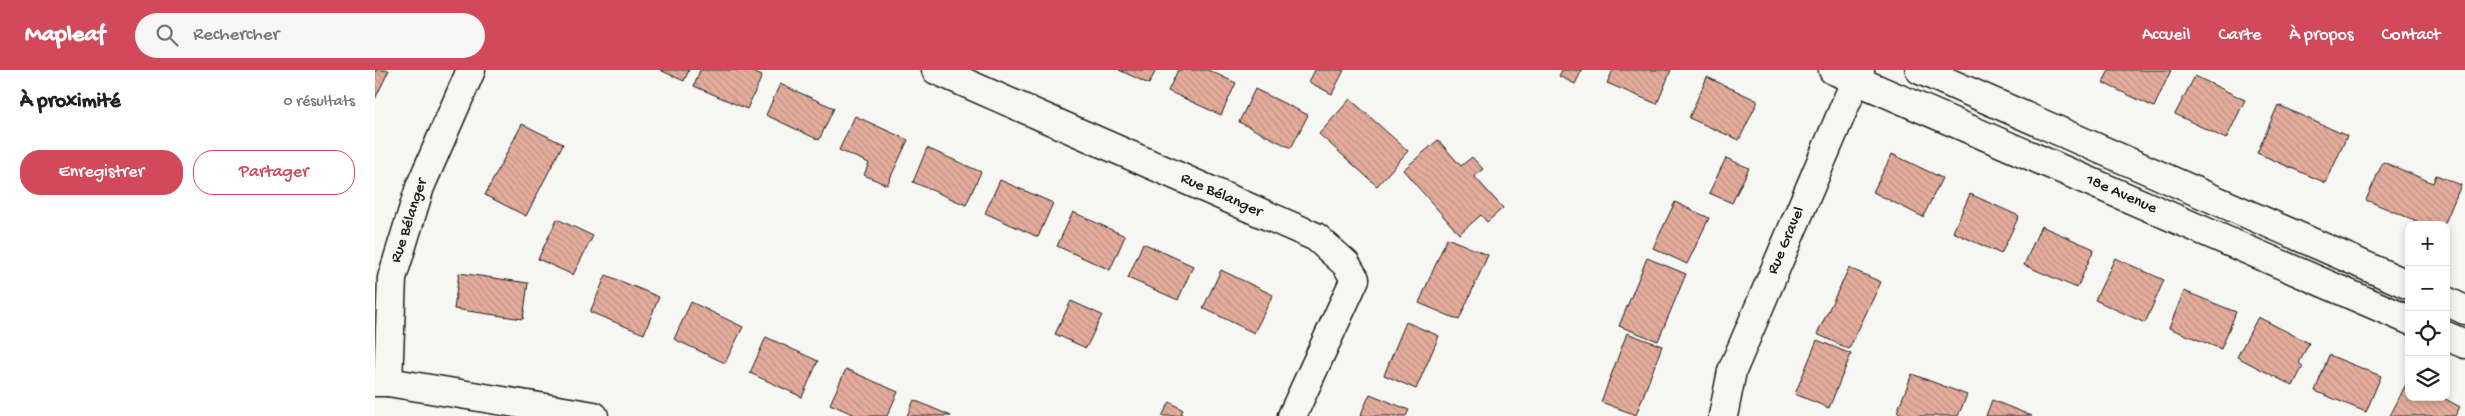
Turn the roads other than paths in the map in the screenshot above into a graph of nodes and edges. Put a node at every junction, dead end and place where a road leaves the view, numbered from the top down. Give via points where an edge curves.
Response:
1 (471, 70) edge
2 (936, 70) edge
3 (1920, 70) edge
4 (1850, 73) edge
5 (2405, 283) edge
6 (2450, 303) edge
7 (2465, 310) edge
8 (2405, 318) edge
9 (2450, 338) edge
10 (2465, 344) edge
11 (381, 382) edge
12 (594, 416) edge
13 (1292, 416) edge
14 (1723, 416) edge

1 - 11 street, Rue Bélanger via 420,187 392,278
2 - 13 street, Rue Bélanger via 1315,237 1346,264 1355,279
3 - 5 street, 18e Avenue
4 - 8 street, 18e Avenue
4 - 14 street, Rue Gravel via 1732,371
6 - 7 street
9 - 10 street
11 - 12 street

